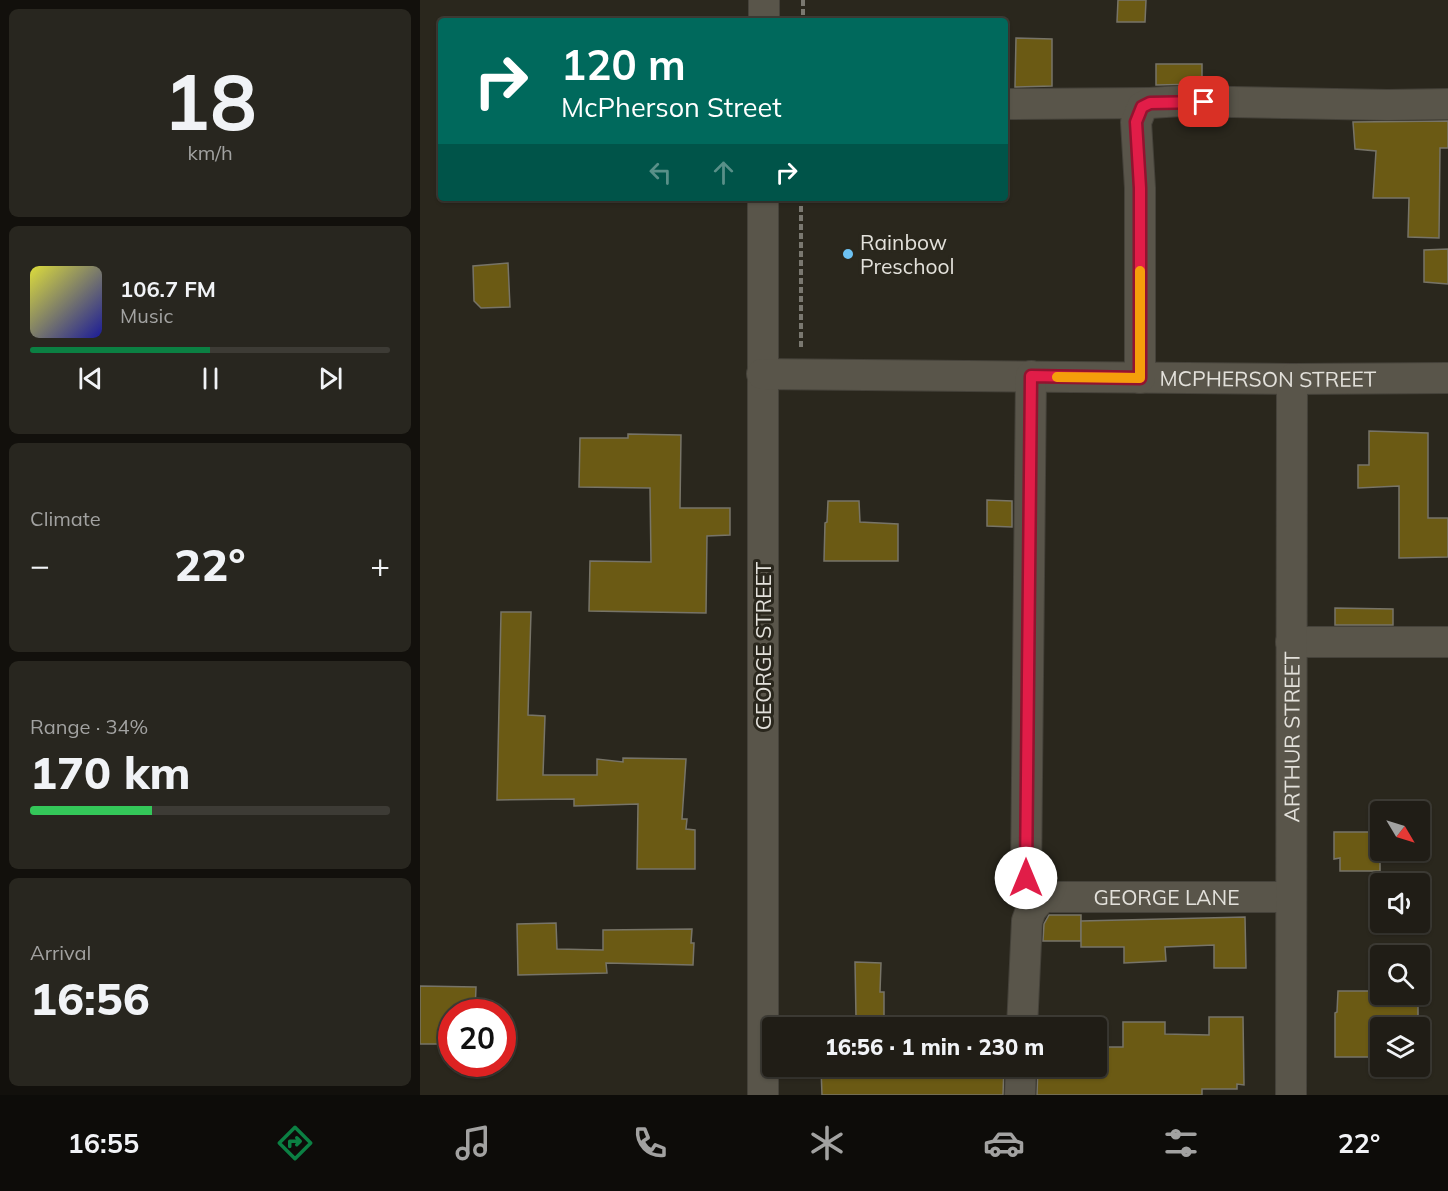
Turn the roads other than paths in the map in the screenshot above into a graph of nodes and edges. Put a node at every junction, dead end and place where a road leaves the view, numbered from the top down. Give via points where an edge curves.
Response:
1 (764, 0) edge
2 (764, 18) edge
3 (1150, 103) junction
4 (1008, 104) edge
5 (1448, 104) edge
6 (763, 201) edge
7 (762, 374) junction
8 (1031, 376) junction
9 (1140, 378) junction
10 (1448, 378) edge
11 (1292, 379) junction
12 (1291, 642) junction
13 (1448, 642) edge
14 (1043, 896) junction
15 (1291, 897) junction
16 (1023, 1017) edge
17 (1021, 1077) edge
18 (763, 1095) edge
19 (1020, 1095) edge
20 (1291, 1095) edge

1 - 2 street
3 - 4 street
3 - 5 street
3 - 9 street via 1142,107 1136,122
6 - 7 street, GEORGE STREET
7 - 8 street, MCPHERSON STREET
7 - 18 street, GEORGE STREET
8 - 9 street, MCPHERSON STREET
8 - 14 street via 1026,878
9 - 11 street, MCPHERSON STREET
10 - 11 street, MCPHERSON STREET
11 - 12 street, ARTHUR STREET
12 - 13 street
12 - 15 street, ARTHUR STREET
14 - 15 street, GEORGE LANE
14 - 16 street via 1027,921
15 - 20 street, ARTHUR STREET
17 - 19 street

